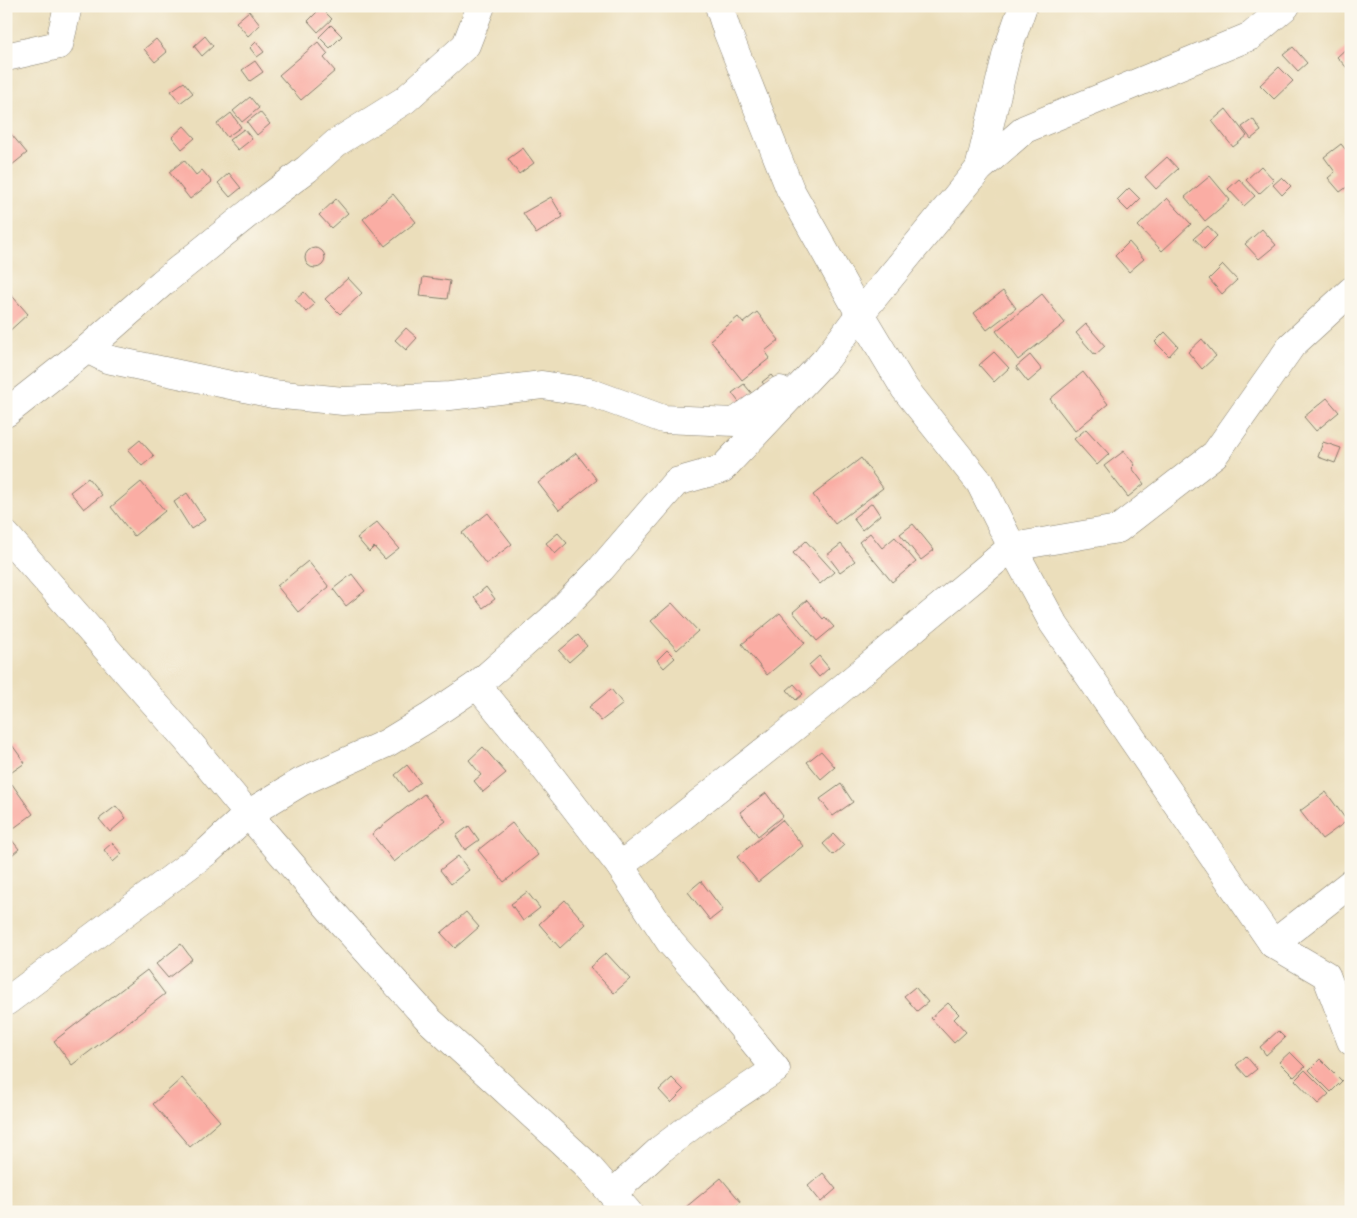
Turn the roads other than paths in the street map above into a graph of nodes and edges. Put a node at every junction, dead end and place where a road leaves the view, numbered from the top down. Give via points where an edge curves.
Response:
1 (68, 6) edge
2 (481, 6) edge
3 (719, 6) edge
4 (1023, 6) edge
5 (1286, 6) edge
6 (6, 57) edge
7 (979, 169) junction
8 (1351, 291) edge
9 (860, 314) junction
10 (87, 349) junction
11 (826, 358) junction
12 (6, 413) edge
13 (6, 535) edge
14 (1012, 546) junction
15 (476, 685) junction
16 (248, 814) junction
17 (620, 866) junction
18 (1351, 883) edge
19 (1273, 944) junction
20 (6, 1002) edge
21 (1351, 1041) edge
22 (620, 1203) edge

1 - 6 street via 59,45
2 - 10 street via 466,45 405,100 336,143 162,283
3 - 9 street via 790,189
4 - 7 street via 1007,52
5 - 7 street via 1251,36 1025,129
7 - 9 street
8 - 14 street via 1292,345 1215,454 1118,529
9 - 11 street
9 - 14 street via 905,389 980,483
10 - 11 street via 107,360 273,394 343,401 450,396 542,384 589,392 663,419 735,422
10 - 12 street
11 - 15 street via 722,468 676,482 601,569 557,614
13 - 16 street
14 - 17 street via 816,710
14 - 19 street via 1053,623
15 - 16 street via 387,743 302,782
15 - 17 street
16 - 20 street via 208,851
16 - 22 street via 430,1021 585,1163
17 - 22 street via 670,942 776,1069 661,1150
18 - 19 street
19 - 21 street via 1326,975

